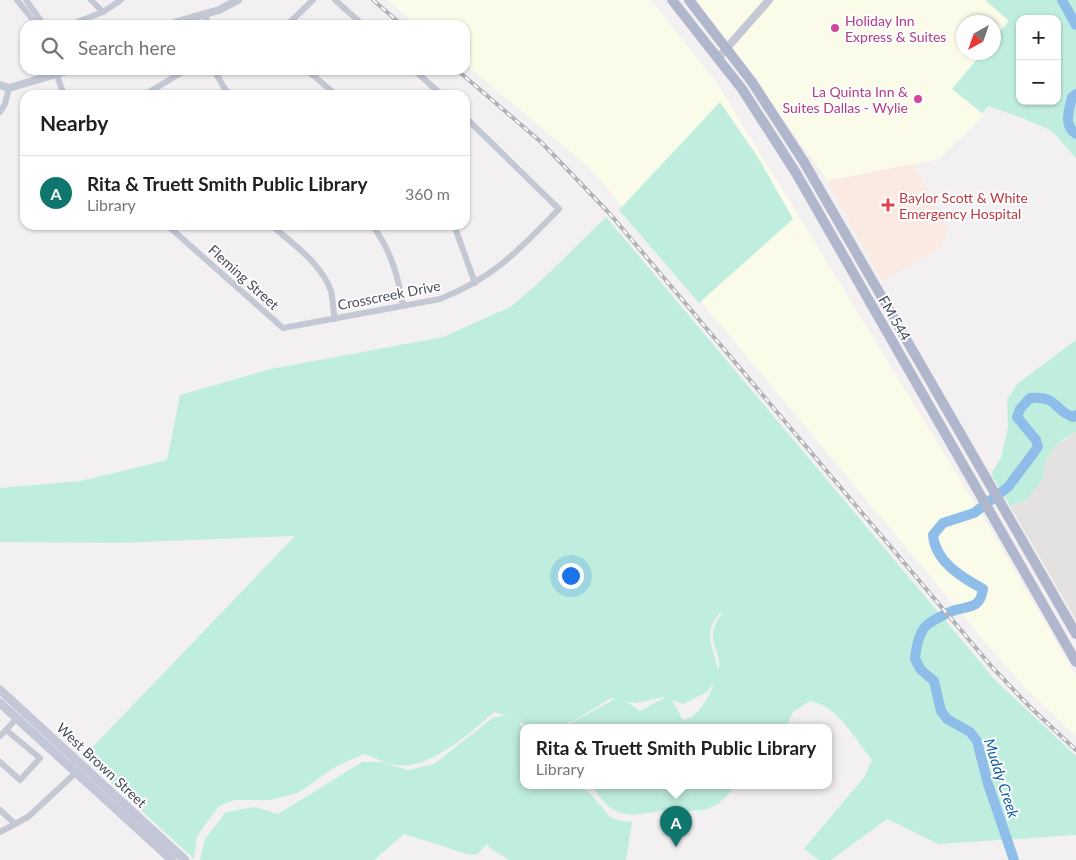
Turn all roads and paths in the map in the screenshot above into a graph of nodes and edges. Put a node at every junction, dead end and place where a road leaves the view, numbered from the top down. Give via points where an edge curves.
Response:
1 (16, 0) edge
2 (26, 0) edge
3 (91, 0) edge
4 (121, 0) edge
5 (238, 0) edge
6 (313, 0) edge
7 (335, 0) edge
8 (672, 0) edge
9 (688, 0) edge
10 (769, 0) edge
11 (103, 12) junction
12 (205, 14) junction
13 (194, 16) junction
14 (33, 20) edge
15 (40, 20) edge
16 (82, 20) edge
17 (182, 20) edge
18 (195, 20) edge
19 (207, 20) edge
20 (292, 20) edge
21 (357, 20) edge
22 (727, 49) junction
23 (718, 58) junction
24 (46, 75) edge
25 (58, 75) edge
26 (178, 75) edge
27 (217, 75) edge
28 (313, 75) edge
29 (420, 75) edge
30 (0, 85) edge
31 (9, 88) junction
32 (63, 90) edge
33 (154, 90) edge
34 (226, 90) edge
35 (330, 90) edge
36 (436, 90) edge
37 (0, 112) edge
38 (470, 122) edge
39 (172, 230) edge
40 (278, 230) edge
41 (375, 230) edge
42 (456, 230) edge
43 (475, 283) junction
44 (879, 292) junction
45 (868, 298) junction
46 (403, 306) junction
47 (335, 318) junction
48 (283, 328) joint
49 (1076, 634) edge
50 (1073, 649) edge
51 (1076, 662) edge
52 (0, 690) edge
53 (0, 703) edge
54 (17, 718) junction
55 (6, 730) junction
56 (0, 736) edge
57 (0, 762) edge
58 (80, 769) junction
59 (0, 810) edge
60 (15, 824) junction
61 (0, 832) edge
62 (172, 860) edge
63 (185, 860) edge

1 - 14 street
2 - 15 street
3 - 11 street
4 - 11 street
5 - 12 street
6 - 20 street
7 - 21 street
8 - 23 main road, FM 544 / FM 544
9 - 22 main road, FM 544 / FM 544
10 - 22 street
11 - 16 street
12 - 13 street
12 - 19 street
13 - 17 street
13 - 18 street
22 - 23 street
22 - 44 main road, FM 544 / FM 544 via 804,162
23 - 45 main road, FM 544 / FM 544 via 791,165
24 - 31 street
25 - 32 street
26 - 33 street
27 - 34 street
28 - 35 street
29 - 36 street
30 - 31 street
31 - 37 street
38 - 43 street, Crosscreek Drive via 559,209 513,257
39 - 48 street, Fleming Street
40 - 47 street via 323,275 331,292
41 - 46 street via 390,253 398,274
42 - 43 street
43 - 46 street, Crosscreek Drive via 440,299
44 - 45 main road
44 - 49 main road, FM 544 / FM 544
45 - 50 main road, FM 544 / FM 544
46 - 47 street, Crosscreek Drive
47 - 48 street, Crosscreek Drive
50 - 51 main road, FM 544 / FM 544
52 - 58 main road, West Brown Street
53 - 54 main road, West Brown Street
54 - 55 street
54 - 58 main road, West Brown Street
55 - 56 street
55 - 57 street via 40,758 20,780
58 - 60 street via 42,805
58 - 62 main road, West Brown Street
58 - 63 main road, West Brown Street
59 - 60 street
60 - 61 street

